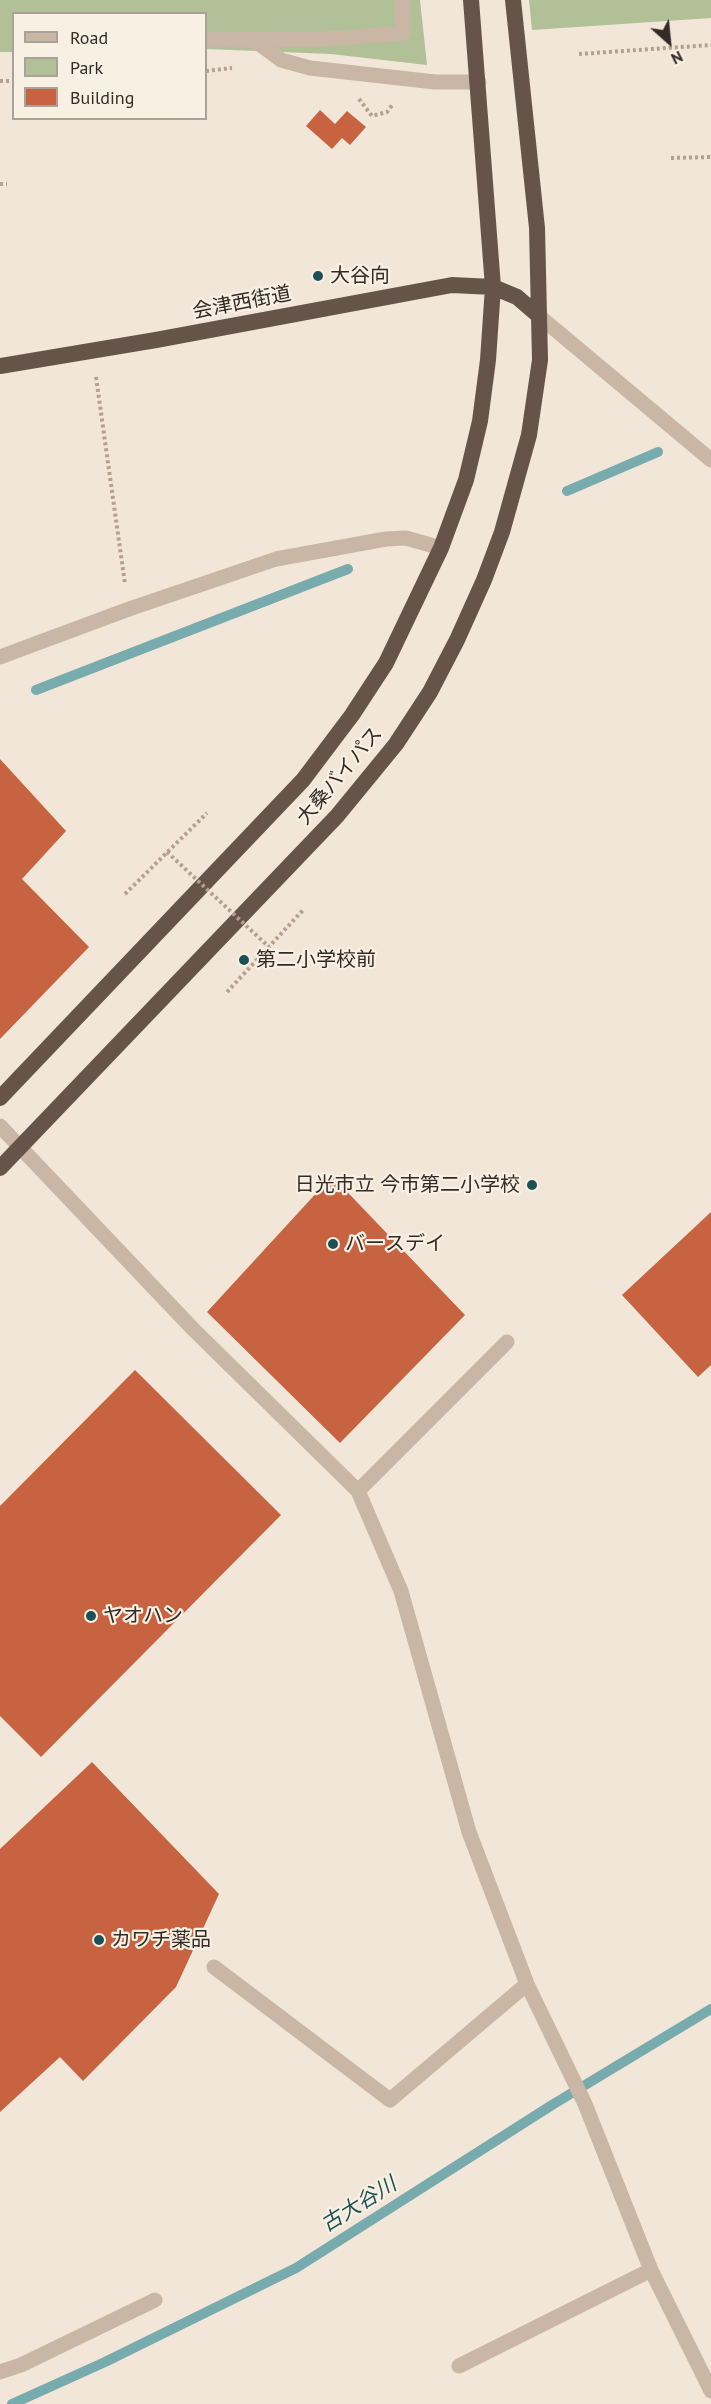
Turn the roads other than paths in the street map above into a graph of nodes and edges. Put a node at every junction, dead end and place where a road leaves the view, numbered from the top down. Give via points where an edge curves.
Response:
1 (402, 0) edge
2 (471, 0) edge
3 (513, 0) edge
4 (207, 40) edge
5 (254, 40) junction
6 (479, 82) junction
7 (493, 287) junction
8 (539, 316) junction
9 (0, 366) edge
10 (711, 460) edge
11 (441, 548) junction
12 (0, 657) edge
13 (0, 1098) edge
14 (0, 1126) edge
15 (20, 1147) junction
16 (0, 1168) edge
17 (507, 1342) dead end
18 (358, 1491) junction
19 (214, 1967) dead end
20 (526, 1984) junction
21 (651, 2270) junction
22 (155, 2300) dead end
23 (459, 2366) dead end
24 (0, 2372) edge
25 (711, 2391) edge

1 - 5 street via 403,33
2 - 6 highway
3 - 8 highway via 537,228
4 - 5 street
5 - 6 street via 281,60 310,68 435,82
6 - 7 highway
7 - 8 highway, 会津西街道 via 516,297
7 - 9 highway, 会津西街道 via 452,285
7 - 11 highway, 大桑バイパス via 480,421 466,480
8 - 10 street
8 - 15 highway, 大桑バイパス via 537,392 502,532 458,640 430,692 396,744 337,816
11 - 12 street via 406,538 386,539 276,559
11 - 13 highway, 大桑バイパス via 386,663 303,780
14 - 15 street
15 - 16 highway, 大桑バイパス
15 - 18 street via 193,1329
17 - 18 street
18 - 20 street via 401,1591 469,1832
19 - 20 street via 390,2100
20 - 21 street via 585,2104
21 - 23 street
21 - 25 street
22 - 24 street

